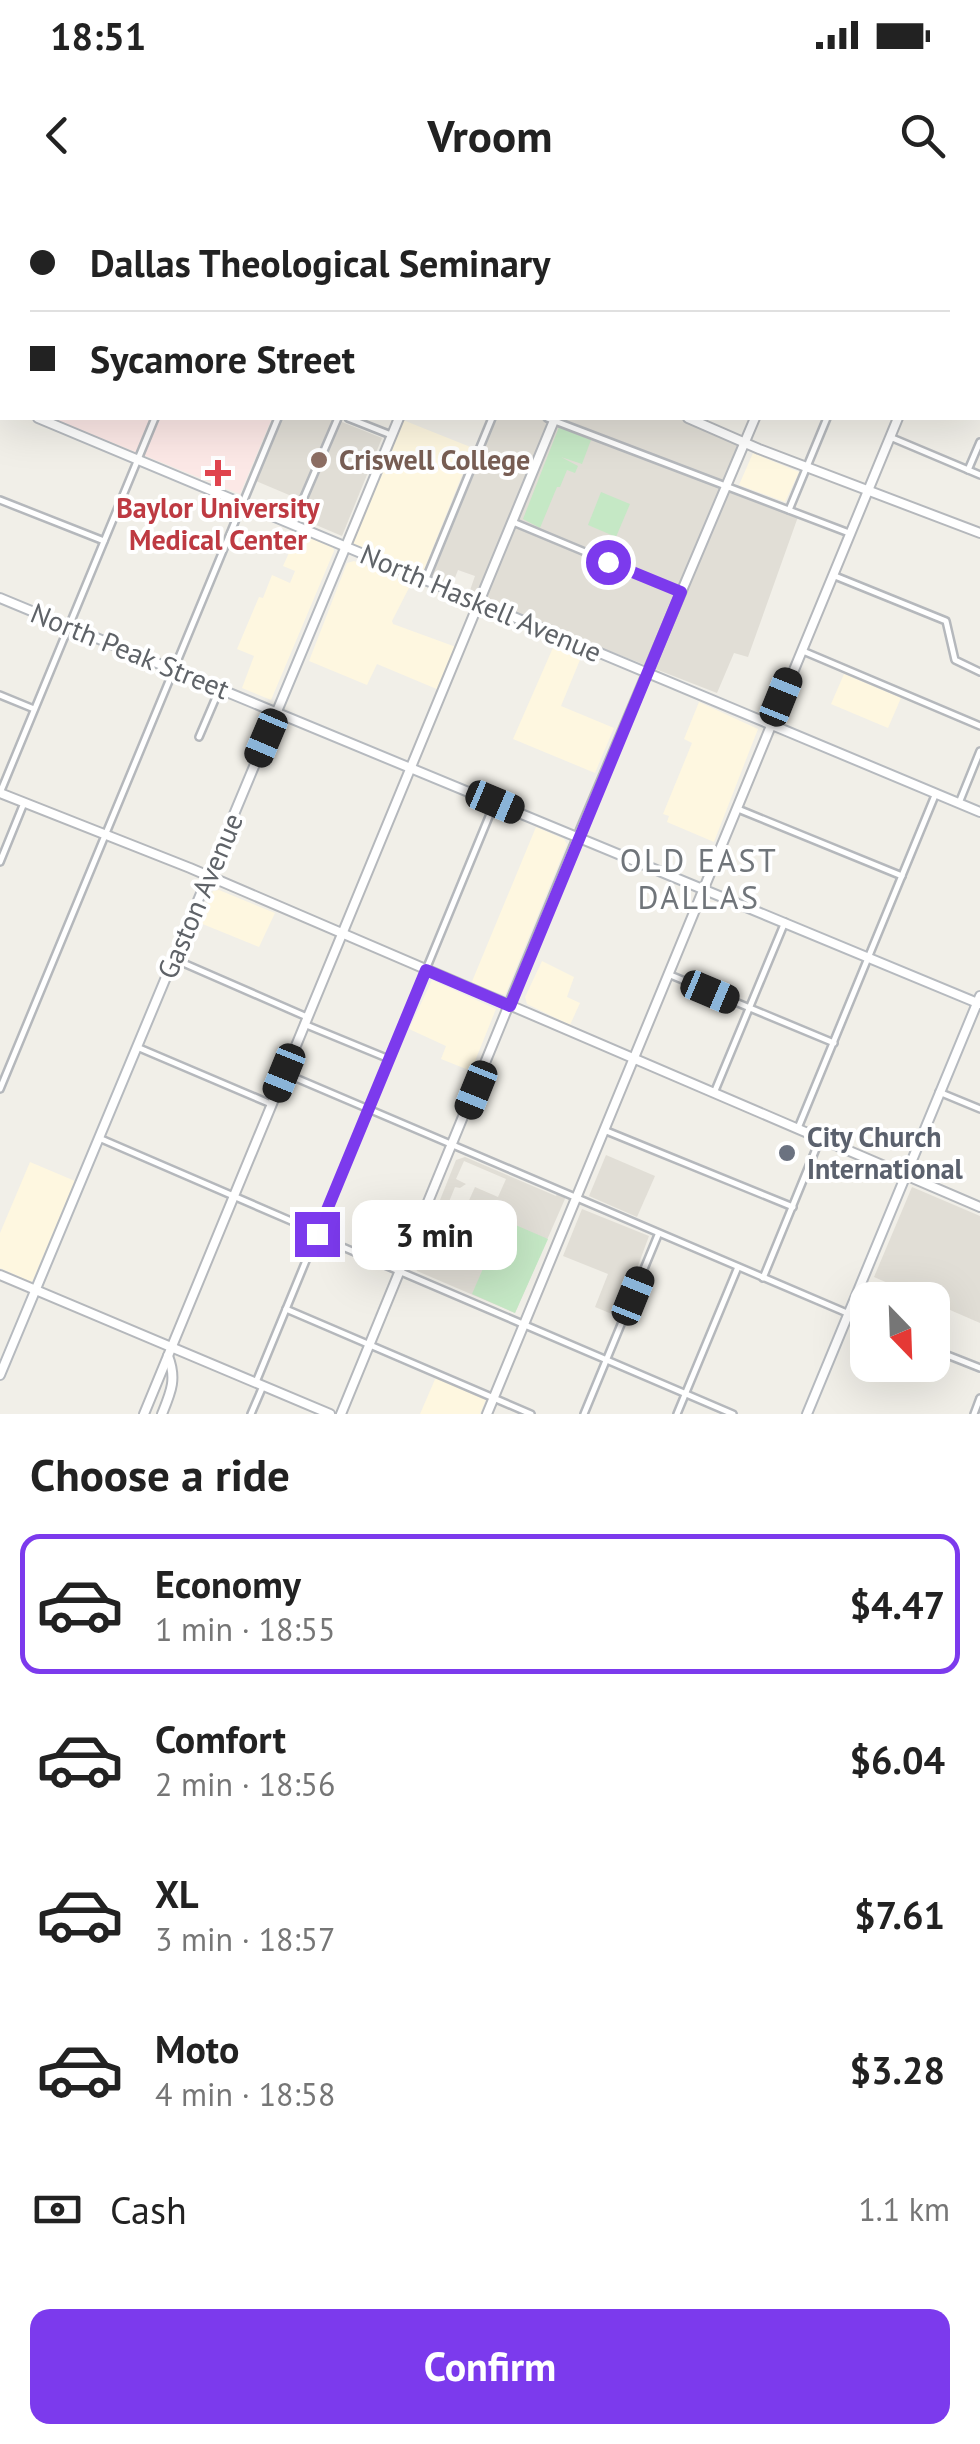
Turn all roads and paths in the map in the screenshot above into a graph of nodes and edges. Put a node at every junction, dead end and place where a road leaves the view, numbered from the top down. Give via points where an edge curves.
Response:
1 (43, 420) edge
2 (154, 420) edge
3 (277, 420) edge
4 (337, 420) edge
5 (353, 420) edge
6 (398, 420) edge
7 (491, 420) edge
8 (551, 420) edge
9 (557, 420) edge
10 (693, 420) edge
11 (755, 420) edge
12 (826, 420) edge
13 (897, 420) edge
14 (391, 436) junction
15 (890, 437) junction
16 (980, 442) edge
17 (745, 443) junction
18 (138, 459) junction
19 (807, 467) junction
20 (968, 470) junction
21 (980, 475) edge
22 (727, 487) junction
23 (867, 490) junction
24 (0, 500) edge
25 (241, 502) junction
26 (789, 510) junction
27 (513, 522) junction
28 (294, 523) junction
29 (849, 533) junction
30 (980, 534) edge
31 (104, 541) junction
32 (346, 546) junction
33 (832, 574) junction
34 (425, 581) junction
35 (681, 592) junction
36 (0, 598) edge
37 (479, 604) junction
38 (69, 626) junction
39 (800, 650) junction
40 (172, 668) junction
41 (980, 672) edge
42 (646, 673) junction
43 (220, 688) junction
44 (0, 695) edge
45 (34, 709) junction
46 (277, 712) junction
47 (770, 724) junction
48 (980, 726) edge
49 (199, 737) dead end
50 (980, 751) edge
51 (410, 767) junction
52 (0, 793) edge
53 (936, 793) junction
54 (495, 802) junction
55 (24, 803) junction
56 (959, 803) junction
57 (735, 808) junction
58 (980, 812) edge
59 (105, 835) junction
60 (578, 837) junction
61 (0, 862) edge
62 (208, 876) junction
63 (902, 876) junction
64 (702, 888) junction
65 (786, 922) junction
66 (341, 934) junction
67 (870, 957) junction
68 (174, 959) junction
69 (426, 970) junction
70 (668, 974) junction
71 (979, 1001) edge
72 (510, 1006) junction
73 (750, 1008) junction
74 (305, 1020) junction
75 (834, 1044) junction
76 (137, 1047) junction
77 (633, 1058) junction
78 (389, 1059) junction
79 (284, 1073) junction
80 (0, 1088) edge
81 (940, 1092) junction
82 (714, 1093) junction
83 (271, 1104) junction
84 (980, 1109) edge
85 (367, 1110) junction
86 (602, 1129) junction
87 (798, 1129) junction
88 (99, 1138) junction
89 (820, 1138) junction
90 (453, 1146) junction
91 (905, 1175) junction
92 (234, 1196) junction
93 (574, 1198) junction
94 (980, 1206) edge
95 (792, 1207) junction
96 (317, 1234) junction
97 (658, 1234) junction
98 (738, 1267) junction
99 (401, 1272) junction
100 (0, 1275) edge
101 (763, 1278) junction
102 (35, 1289) junction
103 (286, 1309) junction
104 (848, 1314) junction
105 (524, 1324) junction
106 (370, 1345) junction
107 (170, 1351) junction
108 (950, 1356) edge
109 (606, 1360) junction
110 (980, 1368) edge
111 (0, 1374) edge
112 (259, 1384) junction
113 (686, 1394) junction
114 (493, 1398) junction
115 (980, 1398) edge
116 (144, 1414) edge
117 (162, 1414) edge
118 (251, 1414) edge
119 (330, 1414) edge
120 (340, 1414) edge
121 (487, 1414) edge
122 (531, 1414) edge
123 (584, 1414) edge
124 (678, 1414) edge
125 (733, 1414) edge
126 (807, 1414) edge
127 (974, 1414) edge

1 - 18 street, North Haskell Avenue
2 - 18 street
3 - 25 street
4 - 28 street
5 - 14 street
6 - 14 street, Gaston Avenue
7 - 34 street
8 - 27 street
9 - 22 street
10 - 17 street
11 - 17 street
12 - 19 street
13 - 15 street
14 - 32 street, Gaston Avenue
15 - 20 street
15 - 23 street
16 - 20 street
17 - 19 street
17 - 22 street
18 - 25 street, North Haskell Avenue
18 - 31 street
19 - 23 street
19 - 26 street
20 - 21 street
22 - 26 street
22 - 35 street
23 - 29 street
23 - 30 street
24 - 31 street
25 - 28 street, North Haskell Avenue
25 - 40 street
26 - 29 street
27 - 35 street
27 - 37 street
28 - 32 street, North Haskell Avenue
29 - 33 street
31 - 38 street
32 - 34 street, North Haskell Avenue
32 - 46 street, Gaston Avenue
33 - 39 street
33 - 41 street via 946,621 955,660
34 - 37 street, North Haskell Avenue
35 - 42 street
36 - 38 street, North Peak Street
37 - 42 street, North Haskell Avenue
37 - 51 street
38 - 40 street, North Peak Street
38 - 45 street
39 - 47 street
39 - 48 street
40 - 43 street, North Peak Street
40 - 59 street
42 - 47 street, North Haskell Avenue
42 - 60 street
43 - 46 street, North Peak Street
43 - 49 street
44 - 45 street
45 - 52 street
46 - 51 street, North Peak Street
46 - 62 street, Gaston Avenue
47 - 53 street, North Haskell Avenue
47 - 57 street
50 - 56 street
51 - 54 street, North Peak Street
51 - 66 street
52 - 55 street
53 - 56 street, North Haskell Avenue
53 - 63 street
54 - 60 street, North Peak Street
54 - 69 street
55 - 59 street
55 - 61 street
56 - 58 street, North Haskell Avenue
57 - 63 street
57 - 64 street
59 - 62 street
59 - 80 street
60 - 64 street, North Peak Street
60 - 72 street
62 - 66 street
62 - 68 street, Gaston Avenue
63 - 67 street
64 - 65 street, North Peak Street
64 - 70 street
65 - 67 street, North Peak Street
65 - 73 street
66 - 69 street
66 - 74 street
67 - 71 street, North Peak Street
67 - 75 street
68 - 74 street
68 - 76 street, Gaston Avenue
69 - 72 street
69 - 78 street
70 - 73 street
70 - 77 street
71 - 81 street
72 - 77 street
72 - 90 street
73 - 75 street
73 - 82 street
74 - 78 street
74 - 79 street
75 - 87 street
76 - 83 street
76 - 88 street, Gaston Avenue
77 - 82 street
77 - 86 street
78 - 85 street
79 - 83 street
79 - 85 street
81 - 84 street
81 - 91 street
82 - 87 street
83 - 92 street
85 - 90 street
85 - 96 street
86 - 93 street
86 - 95 street
87 - 89 street
88 - 92 street
88 - 102 street, Gaston Avenue
89 - 91 street
89 - 95 street
90 - 93 street
90 - 99 street
91 - 94 street
91 - 104 street
92 - 96 street
92 - 107 street
93 - 97 street
93 - 105 street
95 - 101 street
96 - 99 street
96 - 103 street
97 - 98 street
97 - 109 street
98 - 101 street
98 - 113 street
99 - 105 street
99 - 106 street
100 - 102 street
101 - 104 street
102 - 107 street
102 - 111 street, Gaston Avenue
103 - 106 street
103 - 112 street
104 - 126 street
105 - 109 street
105 - 114 street
106 - 114 street
106 - 120 street
107 - 112 street
107 - 116 street
107 - 117 street via 174,1386
108 - 110 street
109 - 113 street
109 - 123 street
112 - 118 street
112 - 119 street
113 - 124 street
113 - 125 street
114 - 121 street
114 - 122 street
115 - 127 street

